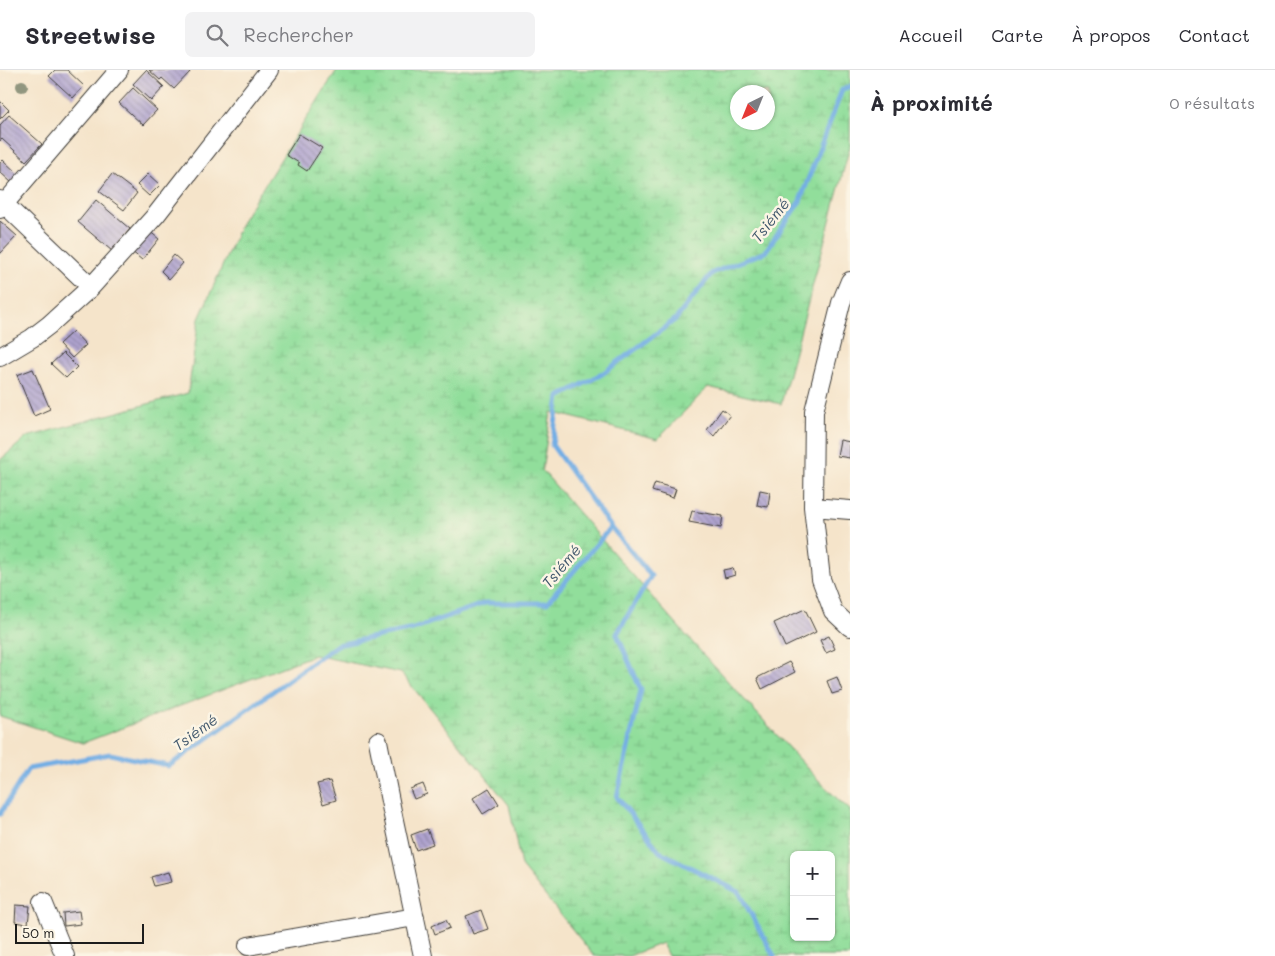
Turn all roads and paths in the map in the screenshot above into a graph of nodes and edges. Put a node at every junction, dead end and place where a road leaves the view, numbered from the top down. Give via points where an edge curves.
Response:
1 (120, 70) edge
2 (269, 70) edge
3 (2, 204) edge
4 (850, 281) edge
5 (91, 287) junction
6 (0, 357) edge
7 (813, 507) junction
8 (850, 510) edge
9 (850, 627) edge
10 (378, 741) dead end
11 (42, 902) dead end
12 (415, 917) junction
13 (248, 946) dead end
14 (66, 956) edge
15 (423, 956) edge

1 - 3 street
2 - 5 street via 156,215
3 - 5 street
4 - 7 street via 841,303 814,411
5 - 6 street via 49,325
7 - 8 street
7 - 9 street via 821,579 834,611
10 - 12 street
11 - 14 street
12 - 13 street
12 - 15 street

